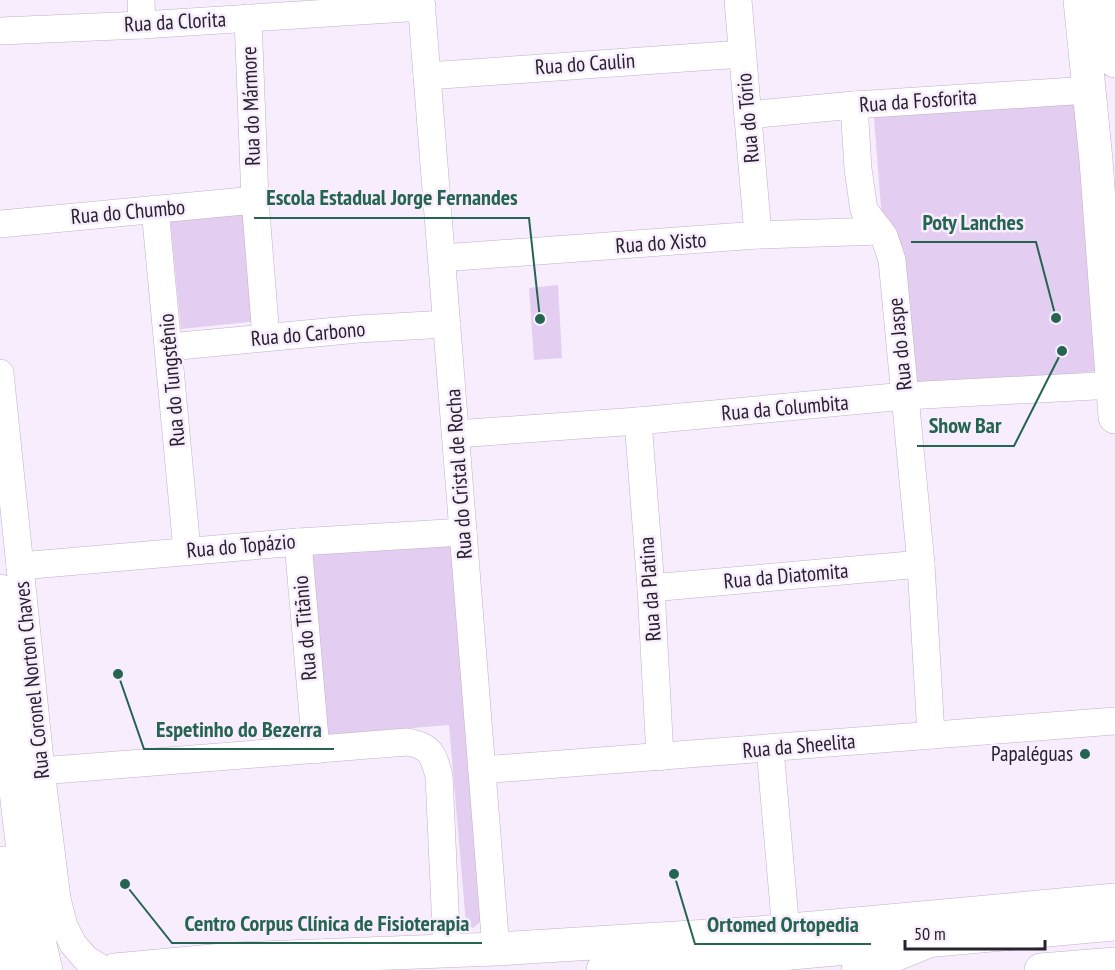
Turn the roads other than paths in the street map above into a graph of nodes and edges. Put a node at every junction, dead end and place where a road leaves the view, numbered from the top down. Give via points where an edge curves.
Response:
1 (738, 0) edge
2 (1080, 0) edge
3 (422, 3) edge
4 (321, 6) edge
5 (142, 12) edge
6 (248, 18) junction
7 (0, 31) edge
8 (742, 54) junction
9 (427, 76) junction
10 (1089, 90) junction
11 (855, 105) junction
12 (748, 115) junction
13 (255, 200) junction
14 (155, 209) junction
15 (0, 224) edge
16 (880, 231) junction
17 (758, 235) junction
18 (442, 258) junction
19 (447, 324) junction
20 (266, 337) junction
21 (169, 347) junction
22 (0, 373) edge
23 (1114, 385) edge
24 (905, 396) junction
25 (1115, 417) edge
26 (638, 421) junction
27 (456, 434) junction
28 (463, 532) junction
29 (298, 542) junction
30 (187, 550) junction
31 (921, 564) junction
32 (20, 566) junction
33 (651, 588) junction
34 (0, 591) edge
35 (1115, 721) edge
36 (931, 735) junction
37 (770, 749) junction
38 (316, 750) junction
39 (660, 757) junction
40 (482, 770) junction
41 (28, 772) junction
42 (0, 810) edge
43 (2, 869) edge
44 (1115, 900) edge
45 (1115, 924) edge
46 (777, 939) junction
47 (926, 942) junction
48 (496, 949) junction
49 (447, 951) junction
50 (1115, 964) edge
51 (16, 970) edge
52 (46, 970) edge
53 (104, 970) edge
54 (115, 970) edge
55 (603, 970) edge
56 (858, 970) edge
57 (1041, 970) edge

1 - 8 street, Rua do Tório
2 - 10 main road
3 - 4 street, Rua da Clorita
3 - 9 street, Rua do Cristal de Rocha
4 - 6 street, Rua da Clorita
5 - 6 street, Rua da Clorita
5 - 7 street, Rua da Clorita
6 - 13 street, Rua do Mármore
8 - 9 street, Rua do Caulin
8 - 12 street, Rua do Tório
9 - 18 street, Rua do Cristal de Rocha
10 - 11 street, Rua da Fosforita
10 - 23 main road
11 - 12 street, Rua da Fosforita
11 - 16 street, Rua do Jaspe via 861,199 865,213
12 - 17 street, Rua do Tório
13 - 14 street, Rua do Chumbo
13 - 20 street, Rua do Mármore
14 - 15 street, Rua do Chumbo
14 - 21 street, Rua do Tungstênio
16 - 17 street, Rua do Xisto
16 - 24 street, Rua do Jaspe via 892,260
17 - 18 street, Rua do Xisto
18 - 19 street, Rua do Cristal de Rocha
19 - 20 street, Rua do Carbono
19 - 27 street, Rua do Cristal de Rocha
20 - 21 street, Rua do Carbono
21 - 30 street, Rua do Tungstênio
22 - 32 street, Rua Coronel Norton Chaves
23 - 24 street, Rua da Columbita
23 - 25 main road
24 - 26 street, Rua da Columbita
24 - 31 street, Rua do Jaspe
26 - 27 street, Rua da Columbita
26 - 33 street, Rua da Platina
27 - 28 street, Rua do Cristal de Rocha
28 - 29 street, Rua do Topázio
28 - 40 street, Rua do Cristal de Rocha
29 - 30 street, Rua do Topázio
29 - 38 street, Rua do Titãnio
30 - 32 street, Rua do Topázio
31 - 33 street, Rua da Diatomita
31 - 36 street, Rua do Jaspe
32 - 41 street, Rua Coronel Norton Chaves
33 - 39 street, Rua da Platina
34 - 41 main road, Rua Coronel Norton Chaves
35 - 36 street, Rua da Sheelita
36 - 37 street, Rua da Sheelita
37 - 39 street, Rua da Sheelita
37 - 46 street
38 - 41 street
38 - 49 street via 407,742 425,747 434,759 441,795
39 - 40 street, Rua da Sheelita
40 - 48 street, Rua do Cristal de Rocha
41 - 52 main road, Rua Coronel Norton Chaves via 30,891
41 - 53 street, Rua Coronel Norton Chaves via 62,920 78,951
42 - 43 main road
43 - 51 main road
44 - 46 main road
45 - 47 main road
46 - 47 main road
46 - 48 main road
46 - 55 main road
47 - 56 main road
48 - 49 main road
49 - 54 main road via 234,959
50 - 57 main road

